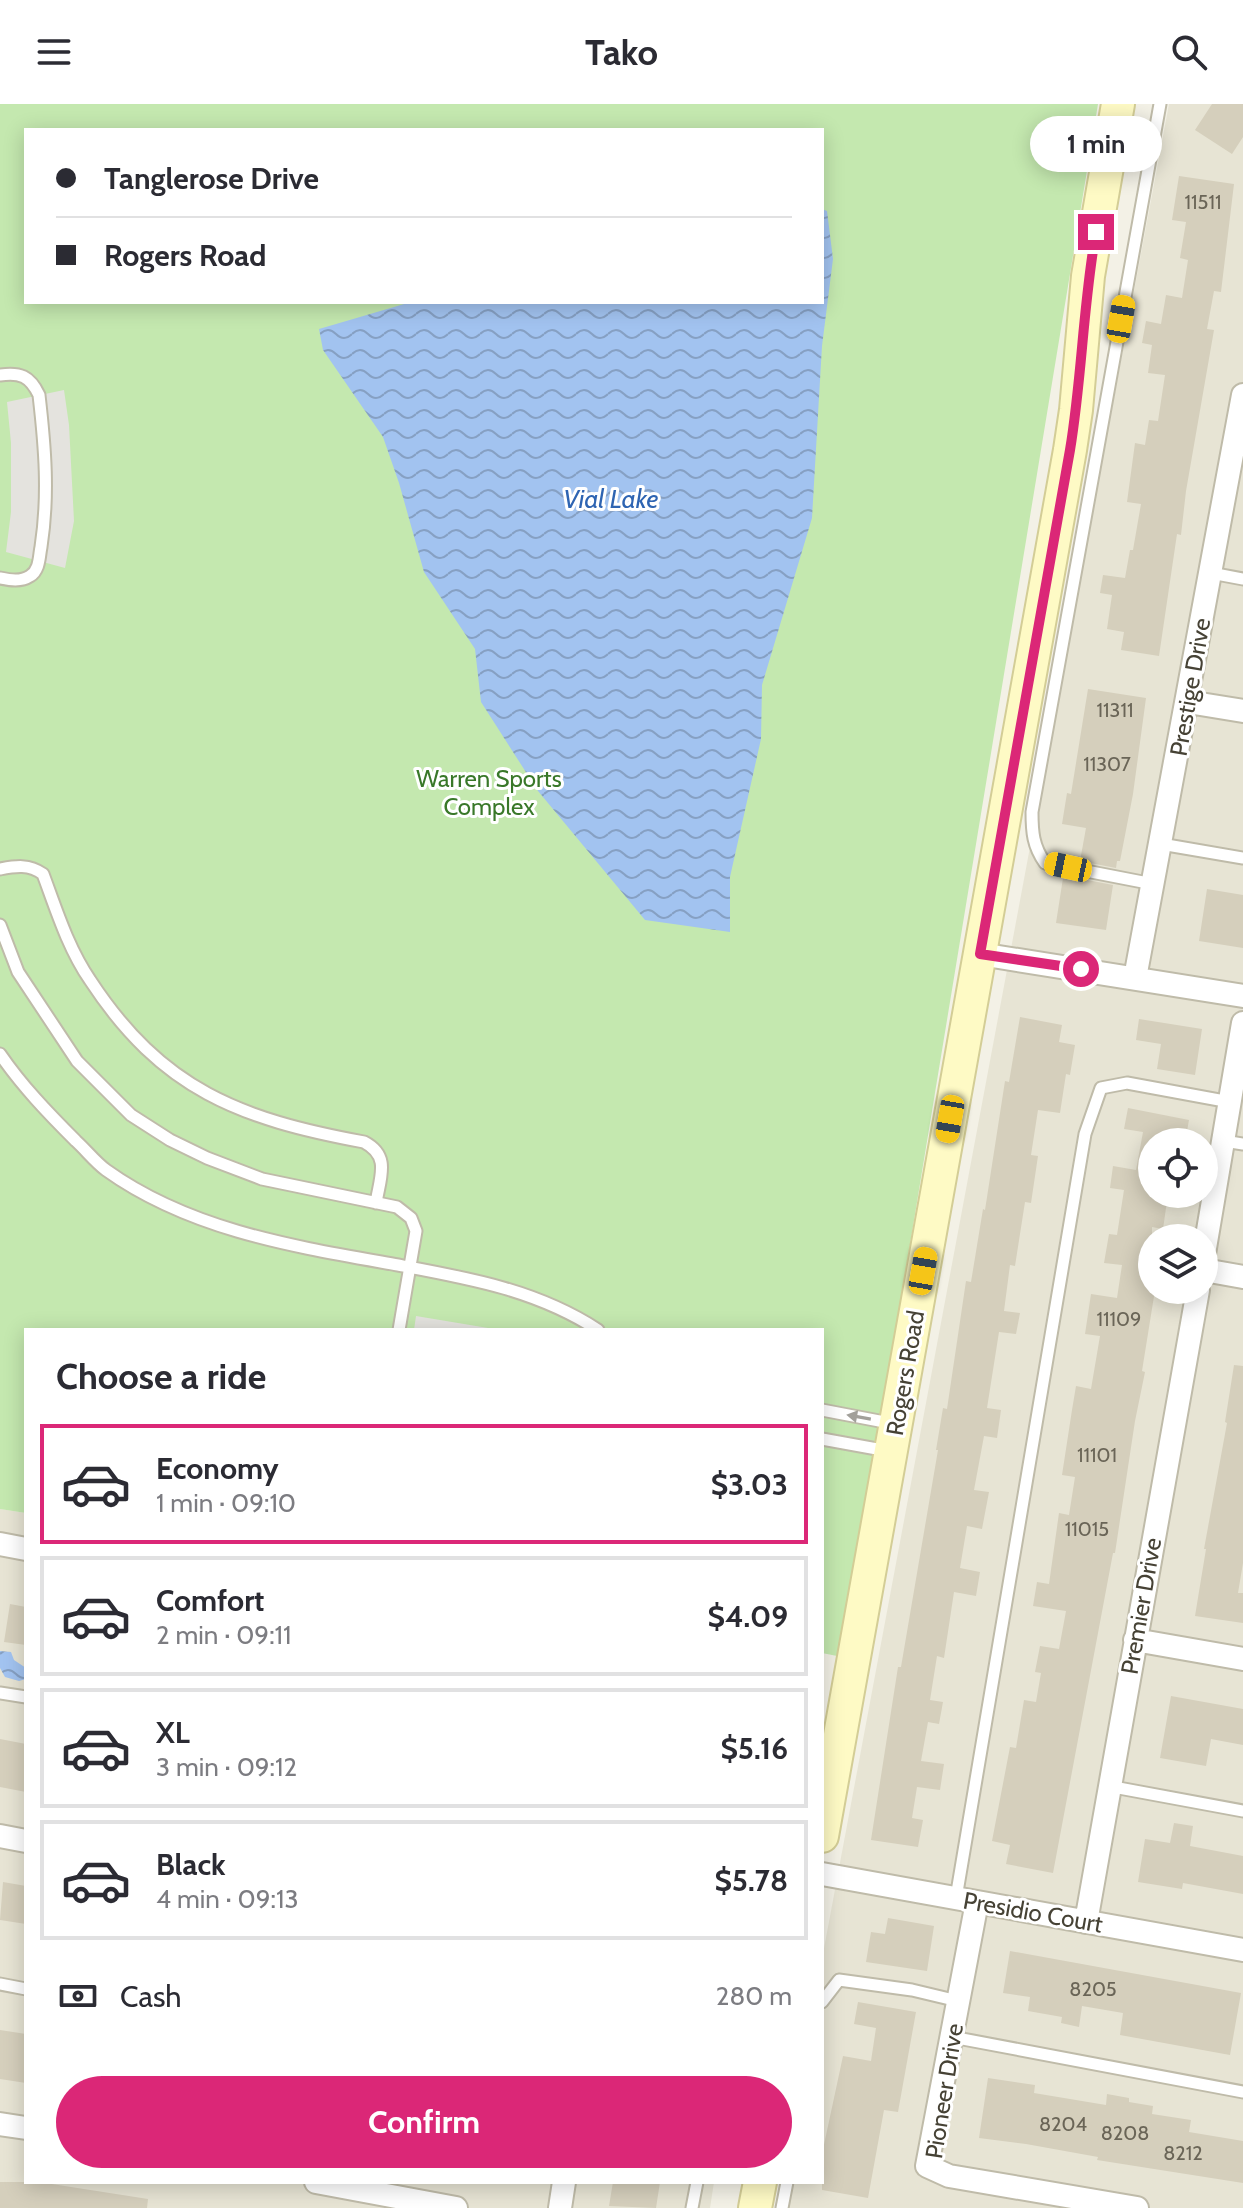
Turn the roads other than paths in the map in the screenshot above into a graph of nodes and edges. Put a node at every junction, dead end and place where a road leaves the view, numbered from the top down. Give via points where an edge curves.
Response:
1 (1118, 104) edge
2 (1160, 104) edge
3 (0, 375) edge
4 (1243, 395) edge
5 (1240, 432) edge
6 (1211, 573) junction
7 (0, 578) edge
8 (1243, 579) edge
9 (1188, 702) junction
10 (1243, 711) edge
11 (1161, 844) junction
12 (1243, 858) edge
13 (0, 869) edge
14 (1153, 884) junction
15 (0, 925) edge
16 (980, 954) junction
17 (1135, 978) junction
18 (1243, 996) edge
19 (1243, 1023) edge
20 (0, 1054) edge
21 (1230, 1102) junction
22 (1233, 1143) edge
23 (376, 1203) junction
24 (1212, 1224) edge
25 (410, 1267) junction
26 (1218, 1273) edge
27 (1243, 1277) edge
28 (1195, 1304) edge
29 (399, 1328) edge
30 (594, 1328) edge
31 (824, 1411) edge
32 (893, 1438) junction
33 (824, 1439) edge
34 (0, 1544) edge
35 (24, 1549) edge
36 (1135, 1640) junction
37 (1243, 1659) edge
38 (0, 1693) edge
39 (24, 1697) edge
40 (1108, 1786) junction
41 (1243, 1811) edge
42 (824, 1825) edge
43 (0, 1836) edge
44 (24, 1841) edge
45 (824, 1874) edge
46 (966, 1900) junction
47 (1086, 1922) junction
48 (1243, 1950) edge
49 (0, 1984) edge
50 (24, 1989) edge
51 (824, 1999) edge
52 (958, 2001) junction
53 (952, 2037) junction
54 (1243, 2092) edge
55 (0, 2124) edge
56 (24, 2128) edge
57 (327, 2184) edge
58 (564, 2184) edge
59 (697, 2184) edge
60 (760, 2184) edge
61 (787, 2184) edge
62 (449, 2207) edge
63 (560, 2208) edge
64 (692, 2208) edge
65 (755, 2208) edge
66 (782, 2208) edge
67 (1137, 2208) edge

1 - 16 street, Rogers Road via 1088,276 1070,450
2 - 14 lane via 1032,812 1035,849 1045,863
3 - 7 lane via 26,376 39,395 47,482 36,570 13,581
4 - 5 street, Prestige Drive
5 - 6 street, Prestige Drive
6 - 8 lane
6 - 9 street, Prestige Drive
9 - 10 street
9 - 11 street, Prestige Drive
11 - 12 lane
11 - 14 street, Prestige Drive
13 - 23 lane via 19,866 43,874 89,979 126,1027 179,1078 267,1120 376,1148 383,1162
14 - 17 street, Prestige Drive
15 - 23 lane via 18,972 77,1061 131,1115 170,1140 262,1179
16 - 17 street
16 - 32 street, Rogers Road
17 - 18 street
19 - 21 street
20 - 25 lane via 16,1078 104,1169 138,1190 232,1231
21 - 22 street
21 - 46 lane via 1127,1083 1101,1088 1085,1134
22 - 24 street
23 - 25 lane via 397,1207 411,1218 416,1231
25 - 29 lane
25 - 30 lane via 496,1284 545,1301
26 - 27 street
28 - 36 street, Premier Drive
32 -> 31 lane
32 - 33 lane
32 - 42 street, Rogers Road
34 - 35 street
36 - 37 street
36 - 40 street, Premier Drive
38 - 39 lane
40 - 41 lane
40 - 47 street, Premier Drive
43 - 44 street
45 - 46 street, Presidio Court
46 - 47 street, Presidio Court
46 - 52 street, Pioneer Drive
47 - 48 street, Presidio Court
49 - 50 lane
51 - 52 lane via 839,1980
52 - 53 street, Pioneer Drive
53 - 54 lane
53 - 67 street, Pioneer Drive via 927,2166 949,2176
55 - 56 street
57 - 62 street
58 - 63 street
59 - 64 lane
60 - 65 street
61 - 66 lane

